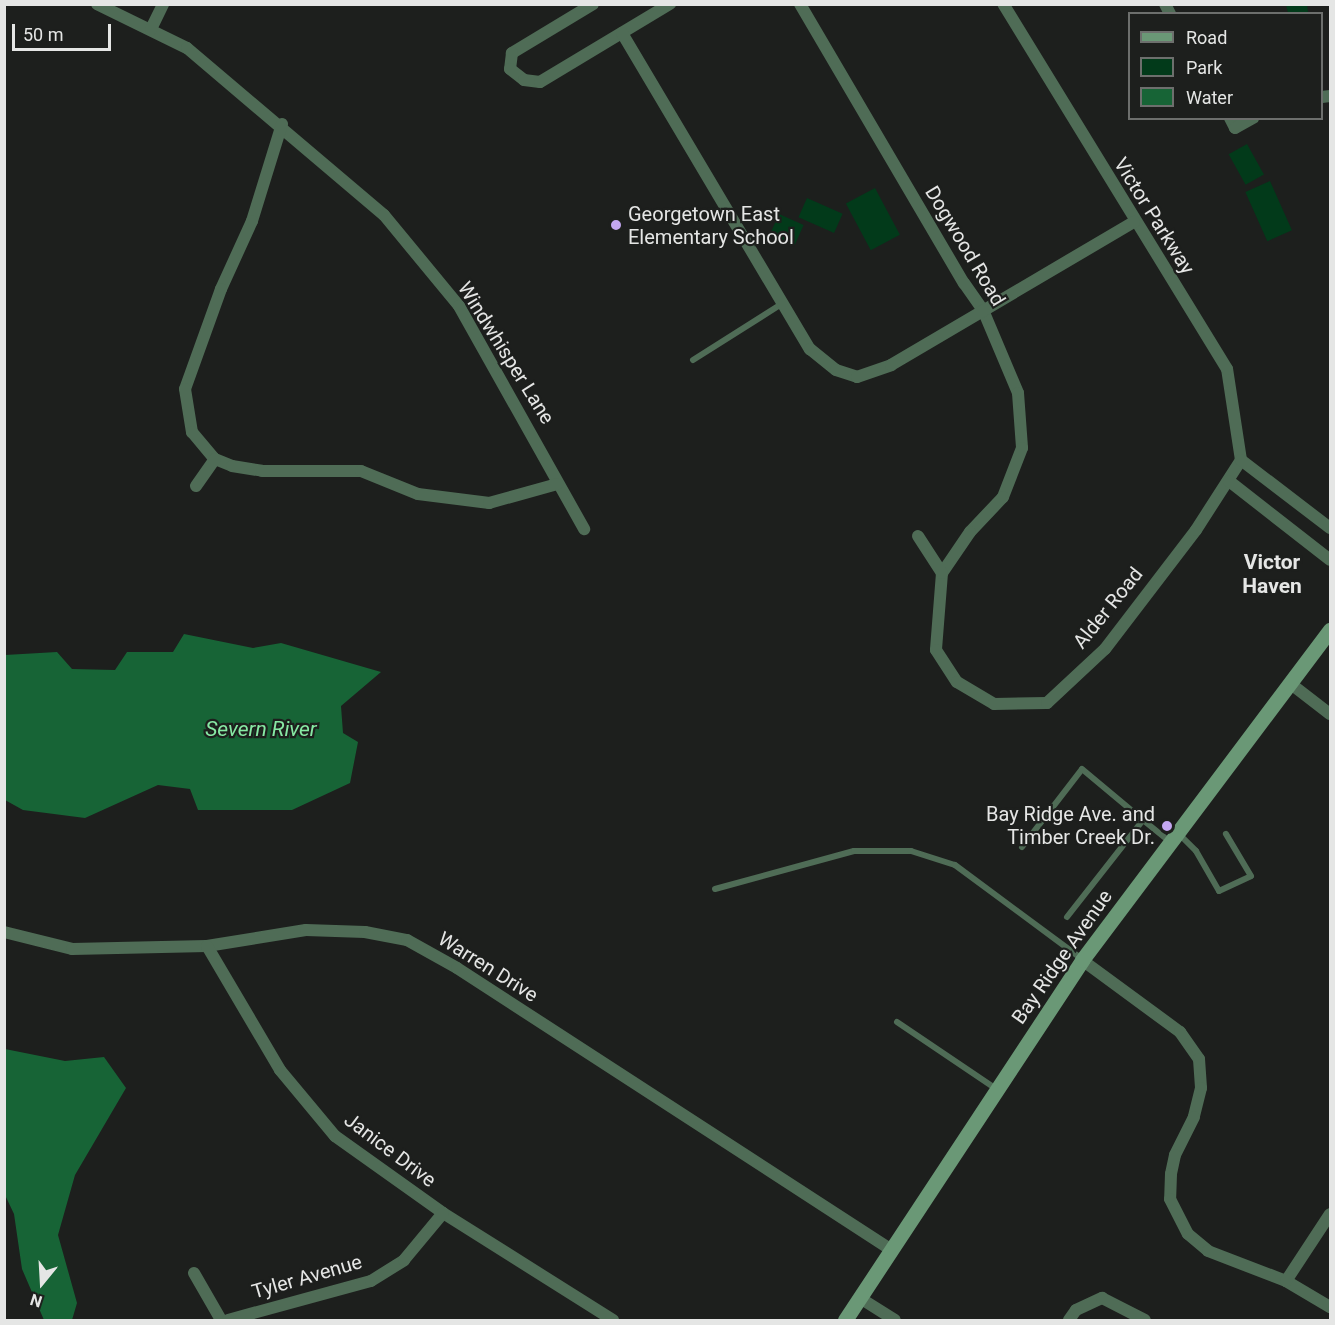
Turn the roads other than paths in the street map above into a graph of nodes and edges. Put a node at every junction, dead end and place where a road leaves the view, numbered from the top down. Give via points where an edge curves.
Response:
1 (97, 4) edge
2 (163, 4) edge
3 (592, 4) edge
4 (670, 4) edge
5 (800, 4) edge
6 (1003, 4) edge
7 (151, 28) junction
8 (622, 33) junction
9 (1231, 120) edge
10 (1250, 120) edge
11 (282, 124) junction
12 (1134, 222) junction
13 (783, 303) junction
14 (983, 310) junction
15 (693, 360) dead end
16 (215, 459) junction
17 (1241, 460) junction
18 (1229, 481) junction
19 (557, 484) junction
20 (196, 486) dead end
21 (1330, 528) edge
22 (584, 530) dead end
23 (918, 536) dead end
24 (1330, 560) edge
25 (942, 573) junction
26 (938, 614) joint
27 (1330, 630) edge
28 (1291, 684) junction
29 (1330, 714) edge
30 (1143, 820) junction
31 (1226, 834) dead end
32 (1175, 838) junction
33 (1022, 847) dead end
34 (716, 889) dead end
35 (1067, 917) dead end
36 (4, 932) edge
37 (207, 946) junction
38 (1082, 960) junction
39 (897, 1022) dead end
40 (995, 1088) junction
41 (443, 1213) junction
42 (1330, 1214) edge
43 (890, 1249) junction
44 (194, 1273) dead end
45 (1286, 1281) junction
46 (860, 1298) junction
47 (1330, 1307) edge
48 (221, 1320) edge
49 (228, 1320) edge
50 (613, 1320) edge
51 (845, 1320) edge
52 (895, 1320) edge
53 (1069, 1320) edge
54 (1145, 1320) edge

1 - 7 street, Windwhisper Lane
2 - 7 street
3 - 8 street via 512,53 510,69 524,81 540,82
4 - 8 street
5 - 14 street, Dogwood Road
6 - 12 street, Victor Parkway
7 - 11 street, Windwhisper Lane via 187,48
8 - 13 street
9 - 10 street via 1235,129
11 - 16 street via 252,221 221,290 185,389 192,432
11 - 19 street, Windwhisper Lane via 384,215 459,306 543,450
12 - 14 street
12 - 17 street, Victor Parkway via 1227,369
13 - 14 street via 810,349 836,370 857,376 891,365
13 - 15 lane
14 - 25 street, Dogwood Road via 1018,393 1022,448 1003,497 970,532
16 - 19 street via 262,471 361,471 418,494 489,503
16 - 20 street
17 - 18 street
17 - 21 street
18 - 24 street
18 - 26 street, Alder Road via 1105,649 1047,703 994,704 957,682 936,650
19 - 22 street, Windwhisper Lane
23 - 25 street
25 - 26 street, Dogwood Road
27 - 28 main road, Bay Ridge Avenue
28 - 29 street
28 - 32 main road, Bay Ridge Avenue
30 - 32 lane
30 - 33 lane via 1082,769
30 - 35 lane
31 - 32 lane via 1251,876 1219,891 1196,850
32 - 38 main road, Bay Ridge Avenue
34 - 38 lane via 854,851 911,851 955,865
36 - 37 street, Warren Drive via 72,949
37 - 41 street, Janice Drive via 280,1070 335,1136
37 - 43 street, Warren Drive via 306,930 365,932 407,940 457,968
38 - 40 main road, Bay Ridge Avenue
38 - 45 street via 1180,1032 1199,1059 1201,1088 1194,1118 1175,1155 1171,1174 1170,1199 1188,1234 1208,1251
39 - 40 lane
40 - 43 main road, Bay Ridge Avenue
41 - 49 street, Tyler Avenue via 404,1260 371,1281
41 - 50 street, Janice Drive
42 - 45 street
43 - 46 main road, Bay Ridge Avenue
44 - 48 street
45 - 47 street
46 - 51 main road, Bay Ridge Avenue
46 - 52 street
53 - 54 street via 1076,1310 1102,1298

